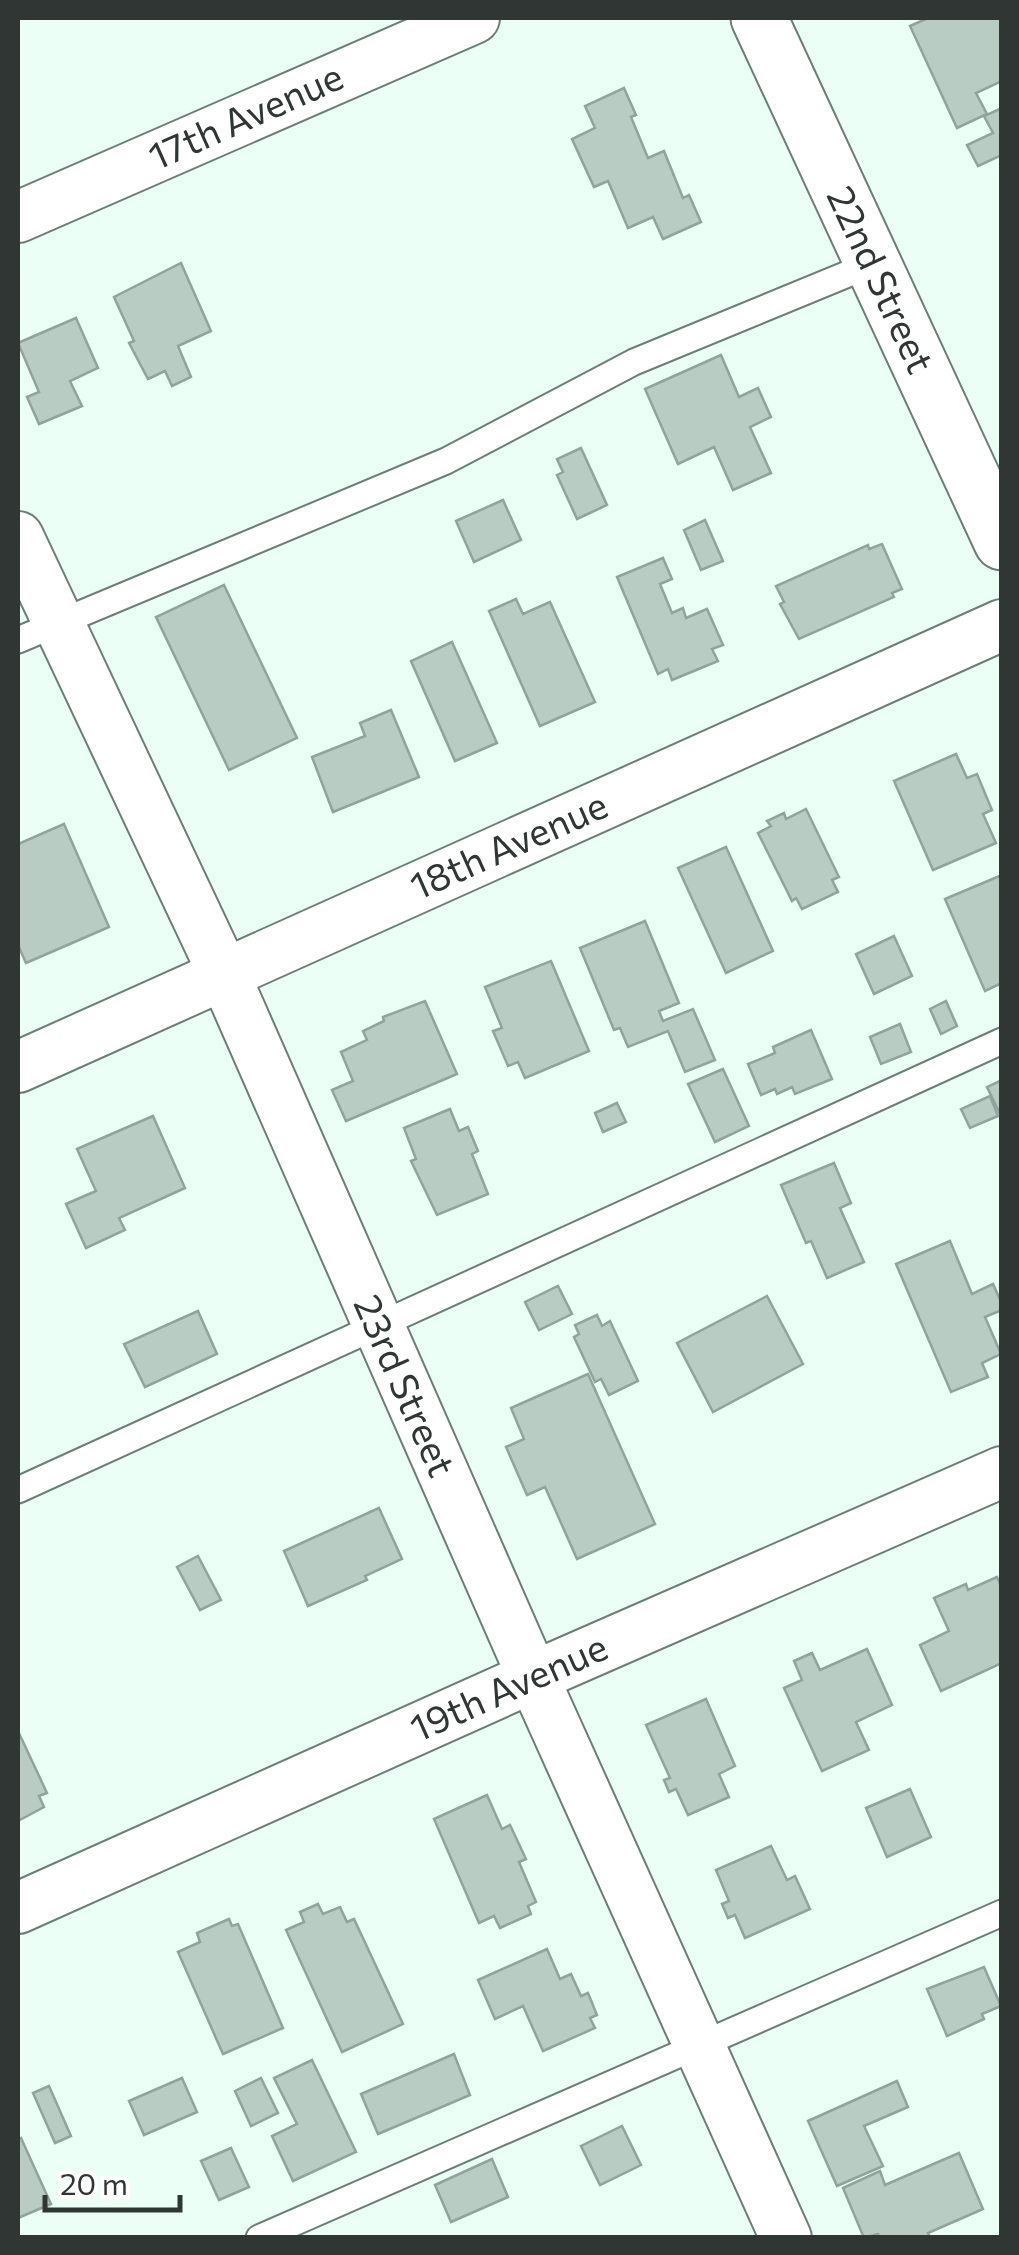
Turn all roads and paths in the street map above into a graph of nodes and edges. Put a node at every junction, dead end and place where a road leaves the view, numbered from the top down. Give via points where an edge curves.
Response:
1 (474, 18) edge
2 (759, 18) edge
3 (18, 217) edge
4 (872, 264) junction
5 (18, 537) edge
6 (1002, 542) edge
7 (1002, 625) edge
8 (38, 632) edge
9 (224, 974) junction
10 (1002, 1042) edge
11 (18, 1067) edge
12 (378, 1326) junction
13 (1002, 1472) edge
14 (18, 1490) edge
15 (532, 1677) junction
16 (18, 1908) edge
17 (1002, 1912) edge
18 (698, 2044) junction
19 (259, 2238) edge
20 (786, 2238) edge

1 - 3 street, 17th Avenue
2 - 4 street, 22nd Street
4 - 6 street, 22nd Street
4 - 8 lane via 634,362 446,462
5 - 8 street, 23rd Street
7 - 9 street, 18th Avenue
8 - 9 street, 23rd Street
9 - 11 street, 18th Avenue
9 - 12 street, 23rd Street
10 - 12 lane
12 - 14 lane
12 - 15 street, 23rd Street
13 - 15 street, 19th Avenue
15 - 16 street, 19th Avenue
15 - 18 street, 23rd Street
17 - 18 lane
18 - 19 lane
18 - 20 street, 23rd Street

